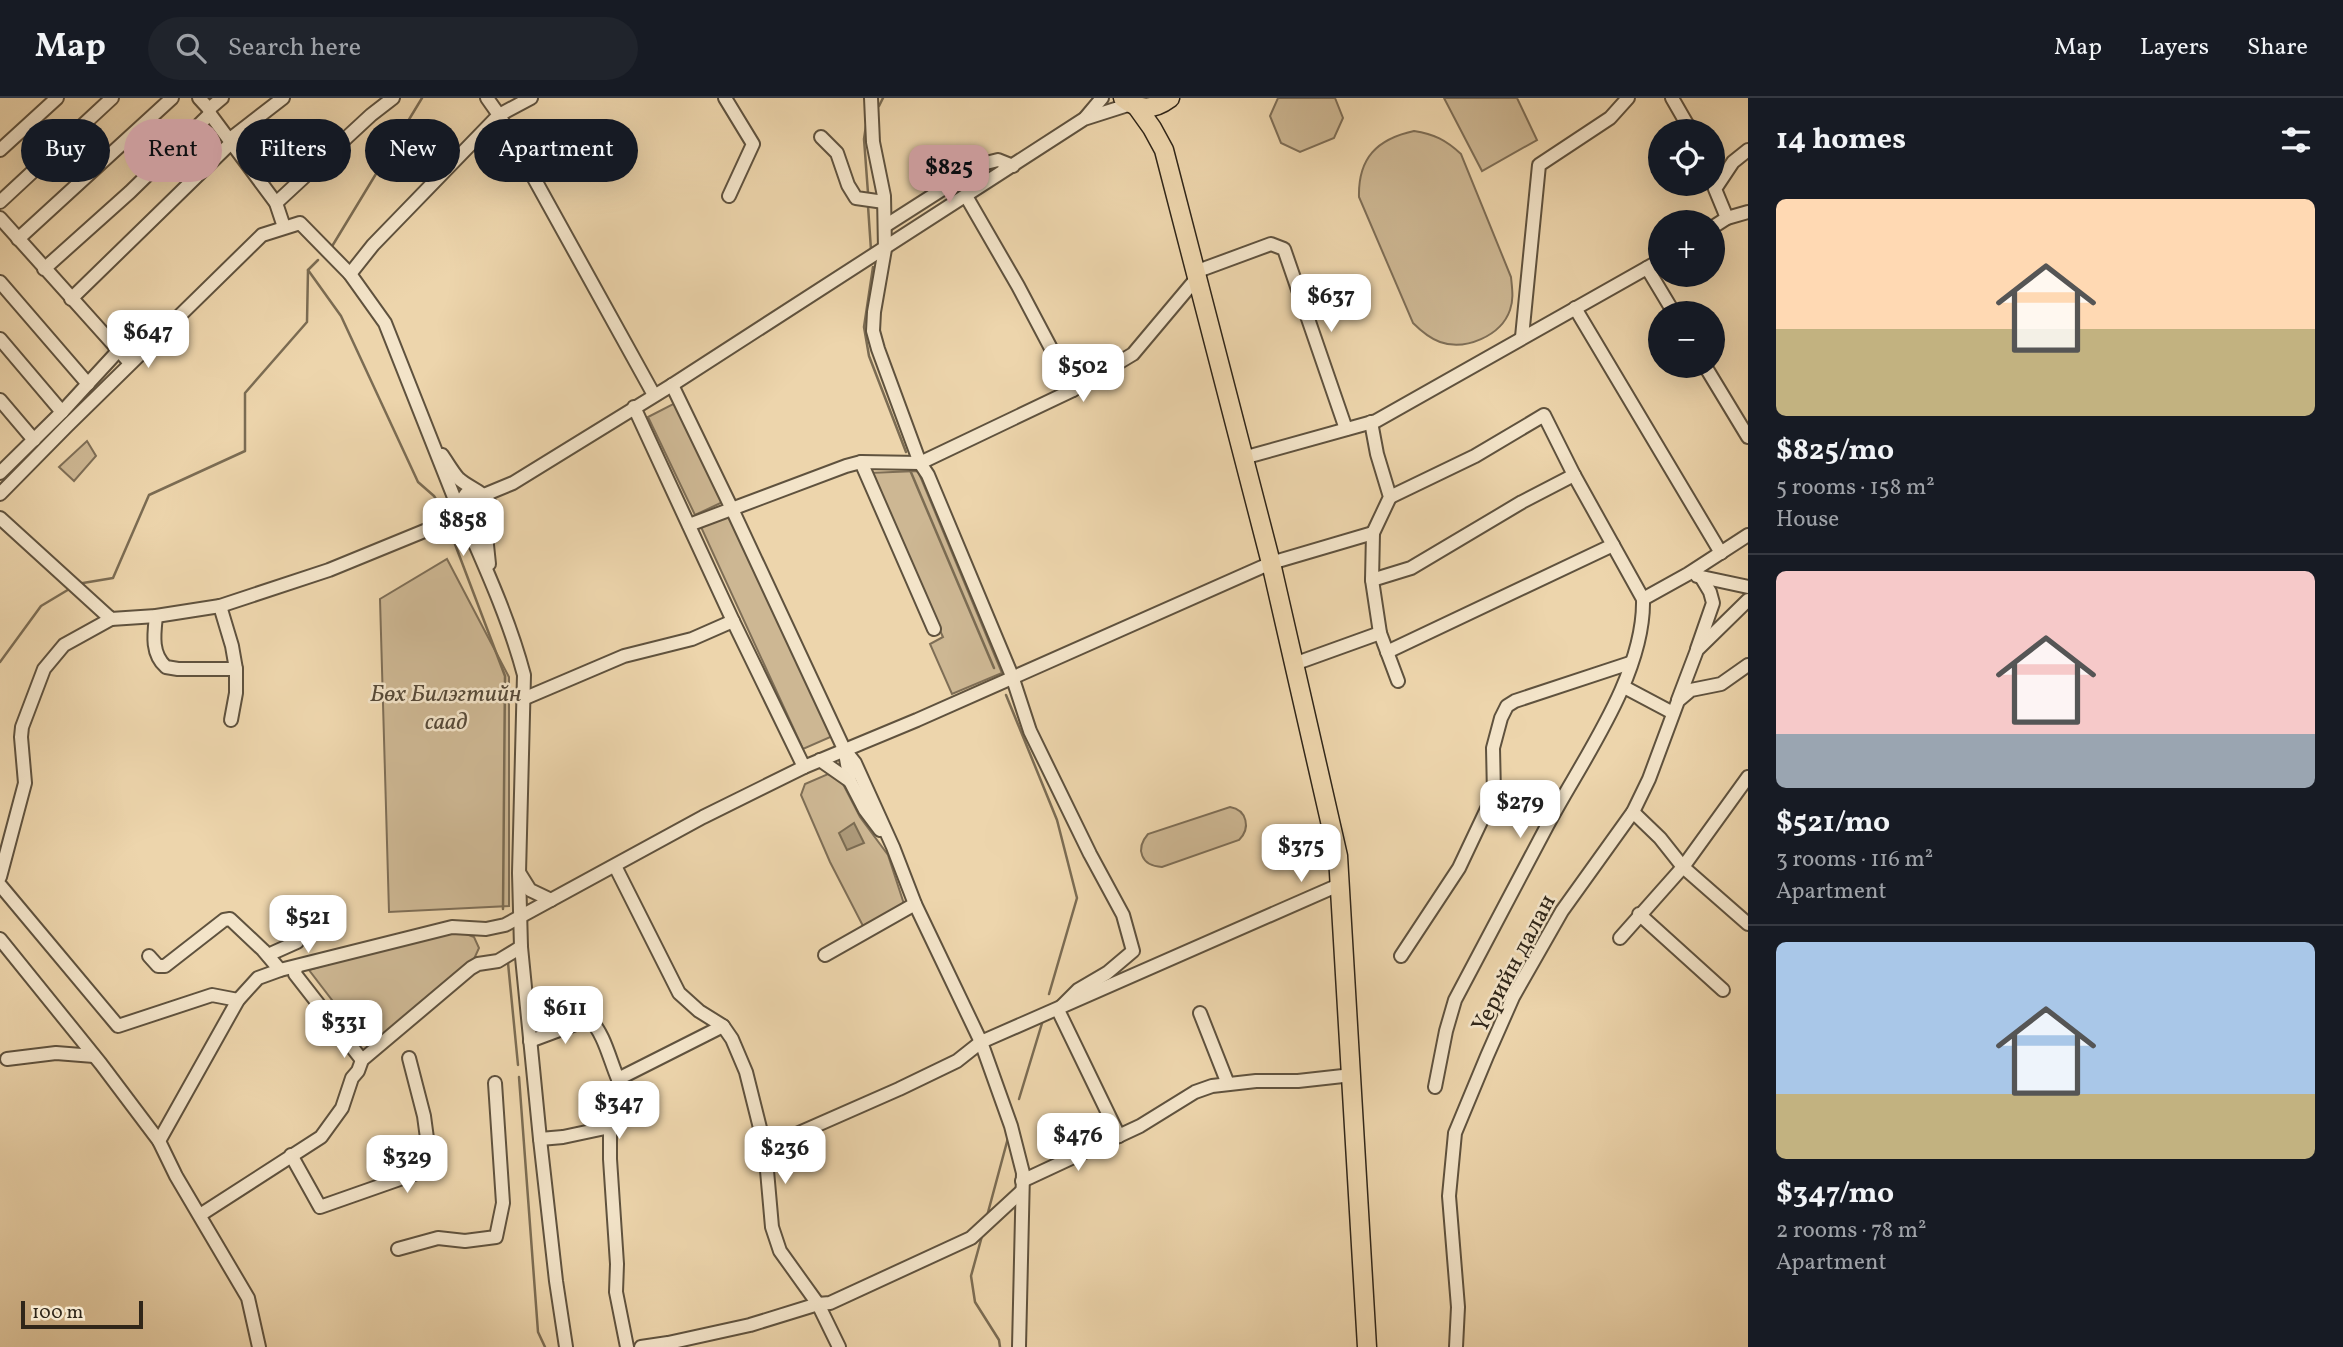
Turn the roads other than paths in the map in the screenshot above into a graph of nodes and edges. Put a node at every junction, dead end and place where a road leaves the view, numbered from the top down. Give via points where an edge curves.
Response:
1 (57, 98) edge
2 (112, 98) edge
3 (172, 98) edge
4 (198, 98) edge
5 (222, 98) edge
6 (283, 98) edge
7 (393, 98) edge
8 (486, 98) edge
9 (531, 98) edge
10 (725, 98) edge
11 (871, 98) edge
12 (1102, 98) edge
13 (1628, 98) edge
14 (1672, 98) edge
15 (1169, 99) edge
16 (1130, 103) edge
17 (210, 112) junction
18 (499, 115) junction
19 (1084, 119) junction
20 (1684, 119) edge
21 (821, 137) dead end
22 (232, 141) junction
23 (0, 150) edge
24 (1164, 150) junction
25 (1748, 150) edge
26 (1013, 166) junction
27 (1725, 168) edge
28 (729, 196) dead end
29 (966, 196) junction
30 (1718, 196) edge
31 (0, 202) edge
32 (884, 202) junction
33 (276, 203) junction
34 (1748, 212) edge
35 (0, 218) edge
36 (1727, 218) joint
37 (885, 226) junction
38 (284, 228) junction
39 (18, 239) junction
40 (885, 249) junction
41 (1647, 268) joint
42 (44, 269) junction
43 (350, 274) junction
44 (1196, 275) junction
45 (0, 282) edge
46 (71, 299) junction
47 (1667, 301) edge
48 (1576, 308) junction
49 (1522, 337) junction
50 (0, 339) edge
51 (118, 351) junction
52 (130, 363) junction
53 (1712, 378) edge
54 (88, 384) junction
55 (672, 385) junction
56 (1073, 390) junction
57 (654, 395) junction
58 (0, 400) edge
59 (634, 407) junction
60 (62, 412) junction
61 (1371, 422) junction
62 (1346, 429) junction
63 (1748, 437) edge
64 (34, 440) junction
65 (434, 444) junction
66 (1244, 458) junction
67 (862, 462) junction
68 (920, 463) junction
69 (0, 473) edge
70 (1574, 475) junction
71 (513, 483) junction
72 (481, 493) junction
73 (0, 494) edge
74 (1390, 498) junction
75 (733, 509) junction
76 (489, 514) junction
77 (462, 516) junction
78 (0, 518) edge
79 (689, 525) junction
80 (1373, 533) junction
81 (1748, 535) edge
82 (1613, 545) junction
83 (1720, 553) junction
84 (1271, 562) junction
85 (1695, 575) junction
86 (1372, 580) junction
87 (492, 581) junction
88 (1748, 587) edge
89 (1643, 599) junction
90 (1748, 600) edge
91 (220, 606) junction
92 (156, 616) junction
93 (111, 619) junction
94 (733, 621) junction
95 (934, 629) dead end
96 (1380, 633) junction
97 (1697, 650) junction
98 (1387, 652) junction
99 (1630, 663) junction
100 (1294, 664) junction
101 (1748, 664) edge
102 (236, 669) junction
103 (1012, 676) junction
104 (1398, 681) dead end
105 (1624, 687) junction
106 (523, 699) junction
107 (1675, 707) junction
108 (231, 720) dead end
109 (844, 750) junction
110 (821, 760) junction
111 (804, 767) junction
112 (1748, 777) edge
113 (850, 781) junction
114 (1633, 812) junction
115 (893, 847) junction
116 (615, 866) junction
117 (1683, 867) junction
118 (519, 873) junction
119 (0, 877) edge
120 (0, 884) edge
121 (1341, 884) junction
122 (551, 900) junction
123 (915, 904) junction
124 (1639, 914) junction
125 (522, 917) junction
126 (297, 920) dead end
127 (1748, 924) edge
128 (1620, 938) dead end
129 (0, 939) edge
130 (522, 947) junction
131 (268, 955) junction
132 (825, 955) dead end
133 (149, 956) dead end
134 (1401, 956) dead end
135 (296, 967) junction
136 (279, 970) junction
137 (1723, 990) dead end
138 (238, 1000) junction
139 (1058, 1010) junction
140 (1200, 1013) dead end
141 (723, 1026) junction
142 (530, 1041) junction
143 (981, 1042) junction
144 (94, 1056) junction
145 (409, 1058) dead end
146 (7, 1059) dead end
147 (362, 1060) junction
148 (1352, 1075) junction
149 (618, 1079) junction
150 (495, 1083) dead end
151 (1228, 1084) junction
152 (1435, 1087) dead end
153 (610, 1127) junction
154 (1119, 1136) junction
155 (540, 1139) junction
156 (159, 1141) junction
157 (765, 1148) junction
158 (291, 1155) junction
159 (1022, 1186) junction
160 (200, 1215) junction
161 (398, 1249) dead end
162 (818, 1304) junction
163 (259, 1347) edge
164 (566, 1347) edge
165 (627, 1347) edge
166 (641, 1347) edge
167 (839, 1347) edge
168 (1019, 1347) edge
169 (1367, 1347) edge
170 (1456, 1347) edge

1 - 23 street
2 - 31 street
3 - 39 street
4 - 17 street
5 - 17 street
6 - 22 street
7 - 33 street
8 - 18 street
9 - 18 street
10 - 28 street via 753,144
11 - 32 street
12 - 19 street
13 - 49 street via 1610,118 1539,165
14 - 20 street
15 - 16 highway via 1148,108
15 - 24 highway
16 - 19 street
16 - 24 highway
17 - 22 street
17 - 42 street
18 - 43 street
18 - 57 street
19 - 26 street
21 - 32 street via 837,153 856,198
22 - 33 street
22 - 46 street
24 - 44 highway
25 - 27 street
26 - 29 street
26 - 37 street via 998,160 982,164
29 - 40 street
29 - 56 street
30 - 36 street
32 - 37 street
33 - 38 street
34 - 36 street
35 - 39 street
37 - 40 street
38 - 43 street via 300,223
38 - 52 street via 262,235
39 - 42 street
40 - 55 street
40 - 68 street via 873,331
41 - 47 street
41 - 48 street
42 - 46 street
43 - 65 street via 385,323
44 - 56 street via 1133,354
44 - 62 street via 1271,244 1284,249
44 - 66 highway
45 - 54 street
46 - 51 street
48 - 49 street
48 - 83 street
49 - 61 street
50 - 60 street
51 - 52 street
51 - 54 street
52 - 73 street
53 - 63 street
54 - 60 street
55 - 57 street
55 - 75 street
56 - 68 street
57 - 59 street
58 - 64 street
59 - 71 street
59 - 79 street
60 - 64 street
61 - 62 street
61 - 74 street
62 - 66 street
64 - 69 street
65 - 72 street via 459,478
65 - 77 street
66 - 84 highway
67 - 68 street
67 - 75 street
67 - 95 street
68 - 103 street
70 - 74 street via 1545,415
70 - 82 street
70 - 86 street via 1412,568
71 - 72 street
71 - 76 street
72 - 76 street via 491,505
72 - 77 street via 461,498
74 - 80 street
75 - 79 street
75 - 109 street
76 - 77 street via 477,524
76 - 87 street via 485,526
77 - 87 street
77 - 91 street via 329,570
78 - 93 street
79 - 94 street
80 - 84 street
80 - 86 street
81 - 83 street
82 - 89 street
82 - 98 street
83 - 85 street
84 - 100 highway
84 - 103 street
85 - 88 street
85 - 89 street
85 - 97 street, Үерийн далан via 1713,603
86 - 96 street
87 - 106 street via 524,675
89 - 99 street via 1643,618
90 - 97 street
91 - 92 street
91 - 102 street
92 - 93 street
92 - 102 street via 154,643 166,667
93 - 119 street via 64,645 44,669 22,727 26,783
94 - 106 street via 692,639 624,656
94 - 111 street
96 - 98 street
96 - 100 street
97 - 107 street, Үерийн далан
98 - 104 street
99 - 105 street
99 - 134 street via 1507,706 1493,748 1494,794 1459,868
100 - 121 highway
101 - 107 street via 1721,684 1691,690
102 - 108 street
103 - 109 street
103 - 139 street via 1030,732 1123,915 1133,951
105 - 107 street
105 - 152 street via 1455,1000
106 - 118 street
107 - 114 street, Үерийн далан via 1650,779
109 - 110 street
109 - 113 street
109 - 115 street via 855,763
110 - 111 street
110 - 113 street
111 - 116 street
112 - 117 street
113 - 115 street
114 - 117 street
114 - 170 street, Үерийн далан via 1562,911 1513,997 1455,1133 1449,1196 1458,1307
115 - 123 street
116 - 122 street
116 - 141 street via 679,993
117 - 124 street
117 - 127 street
118 - 122 street via 530,890
118 - 125 street
120 - 138 street via 118,1026 212,995
121 - 139 street
121 - 148 highway
122 - 125 street
123 - 132 street
123 - 143 street
124 - 128 street
124 - 137 street
125 - 130 street
125 - 135 street via 486,929 452,927
126 - 131 street via 297,942
129 - 144 street
130 - 142 street
130 - 147 street via 498,961 471,968
131 - 133 street via 230,919 165,966 158,966
131 - 136 street
135 - 136 street
135 - 147 street via 295,974
136 - 138 street via 258,978
138 - 156 street
139 - 143 street
139 - 154 street
140 - 151 street
141 - 149 street
141 - 157 street via 746,1072
142 - 149 street via 589,1019
142 - 155 street
143 - 157 street via 957,1060
143 - 159 street via 1011,1126
144 - 146 street via 56,1053
144 - 156 street
145 - 158 street via 431,1168 320,1207
147 - 158 street via 332,1124 321,1137
148 - 151 street
148 - 169 highway
149 - 153 street via 628,1111
150 - 161 street via 503,1203 496,1237 438,1238
151 - 154 street via 1195,1092
153 - 155 street
153 - 165 street via 616,1292
154 - 159 street
155 - 164 street
156 - 160 street
157 - 162 street via 772,1227 780,1251
158 - 160 street
159 - 162 street via 971,1238 830,1303
159 - 168 street
160 - 163 street via 248,1298
162 - 166 street via 750,1325
162 - 167 street

